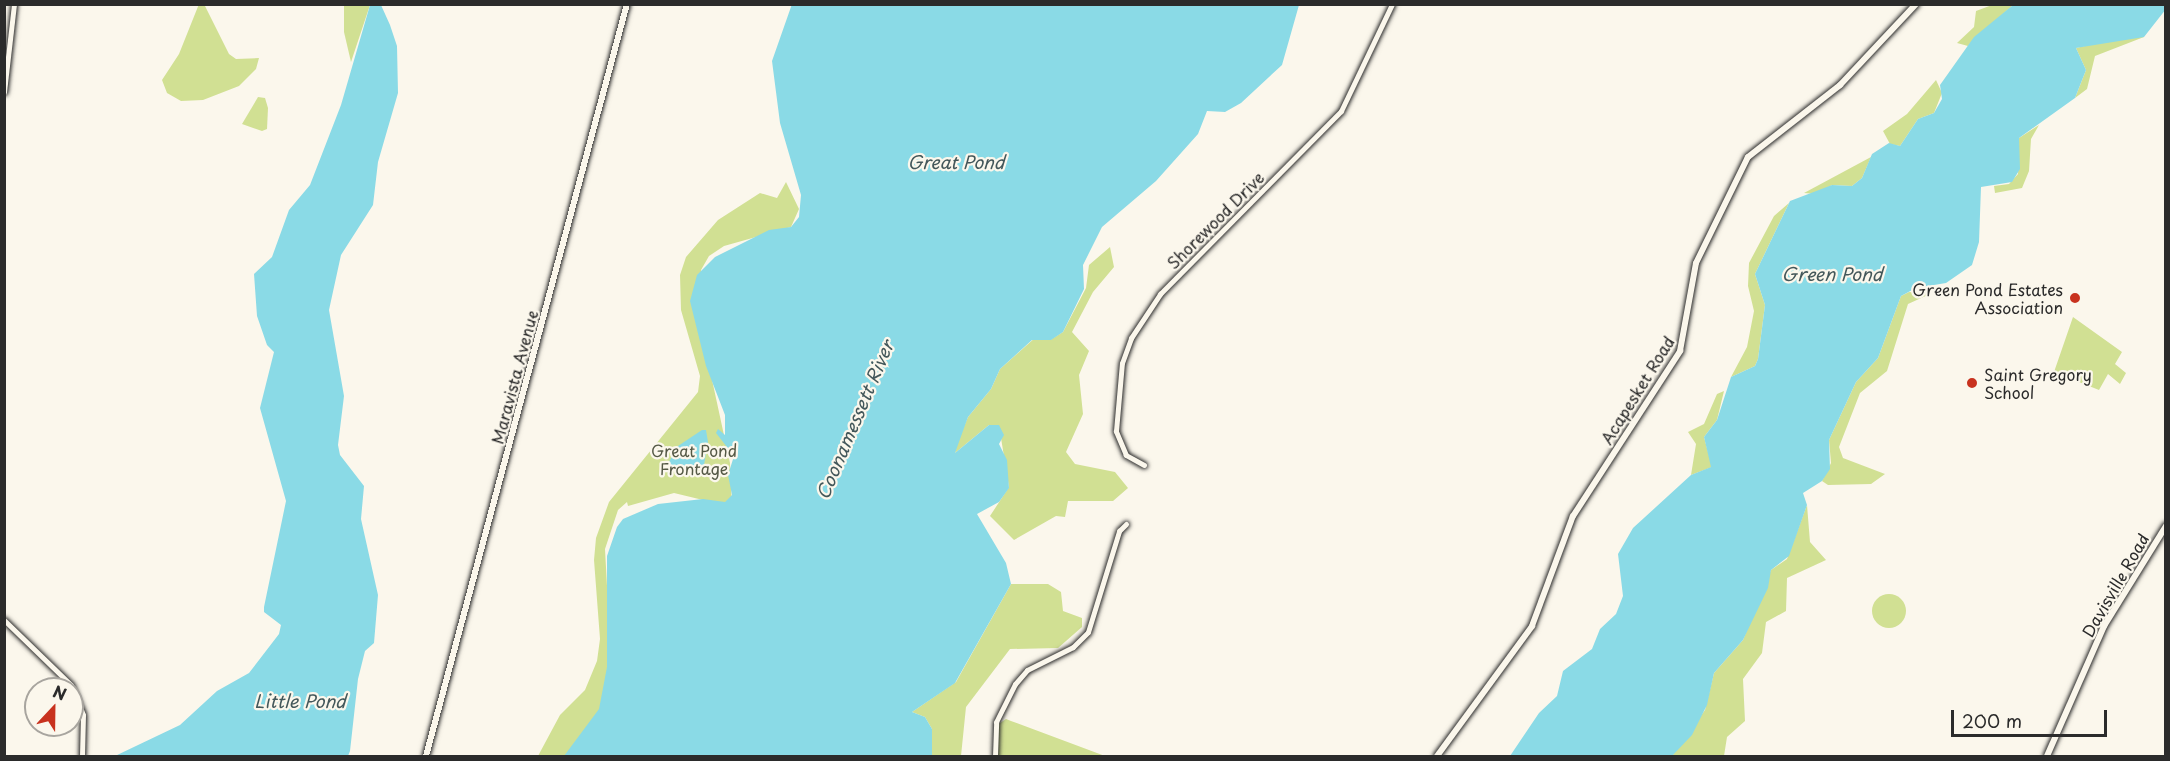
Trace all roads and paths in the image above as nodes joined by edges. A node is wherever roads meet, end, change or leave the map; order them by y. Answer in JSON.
{"nodes":[{"id":1,"x":14,"y":4,"type":"edge"},
{"id":2,"x":627,"y":4,"type":"edge"},
{"id":3,"x":1392,"y":4,"type":"edge"},
{"id":4,"x":1916,"y":4,"type":"edge"},
{"id":5,"x":4,"y":92,"type":"edge"},
{"id":6,"x":1144,"y":465,"type":"dead end"},
{"id":7,"x":1126,"y":524,"type":"dead end"},
{"id":8,"x":2166,"y":526,"type":"edge"},
{"id":9,"x":4,"y":620,"type":"edge"},
{"id":10,"x":82,"y":756,"type":"edge"},
{"id":11,"x":426,"y":756,"type":"edge"},
{"id":12,"x":995,"y":756,"type":"edge"},
{"id":13,"x":1437,"y":756,"type":"edge"},
{"id":14,"x":2047,"y":756,"type":"edge"}],
"edges":[{"from":1,"to":5,"type":"street"},
{"from":2,"to":11,"type":"main road","name":"Maravista Avenue"},
{"from":3,"to":6,"type":"street","name":"Shorewood Drive"},
{"from":4,"to":13,"type":"main road","name":"Acapesket Road"},
{"from":7,"to":12,"type":"street"},
{"from":8,"to":14,"type":"main road","name":"Davisville Road"},
{"from":9,"to":10,"type":"street"}]}
